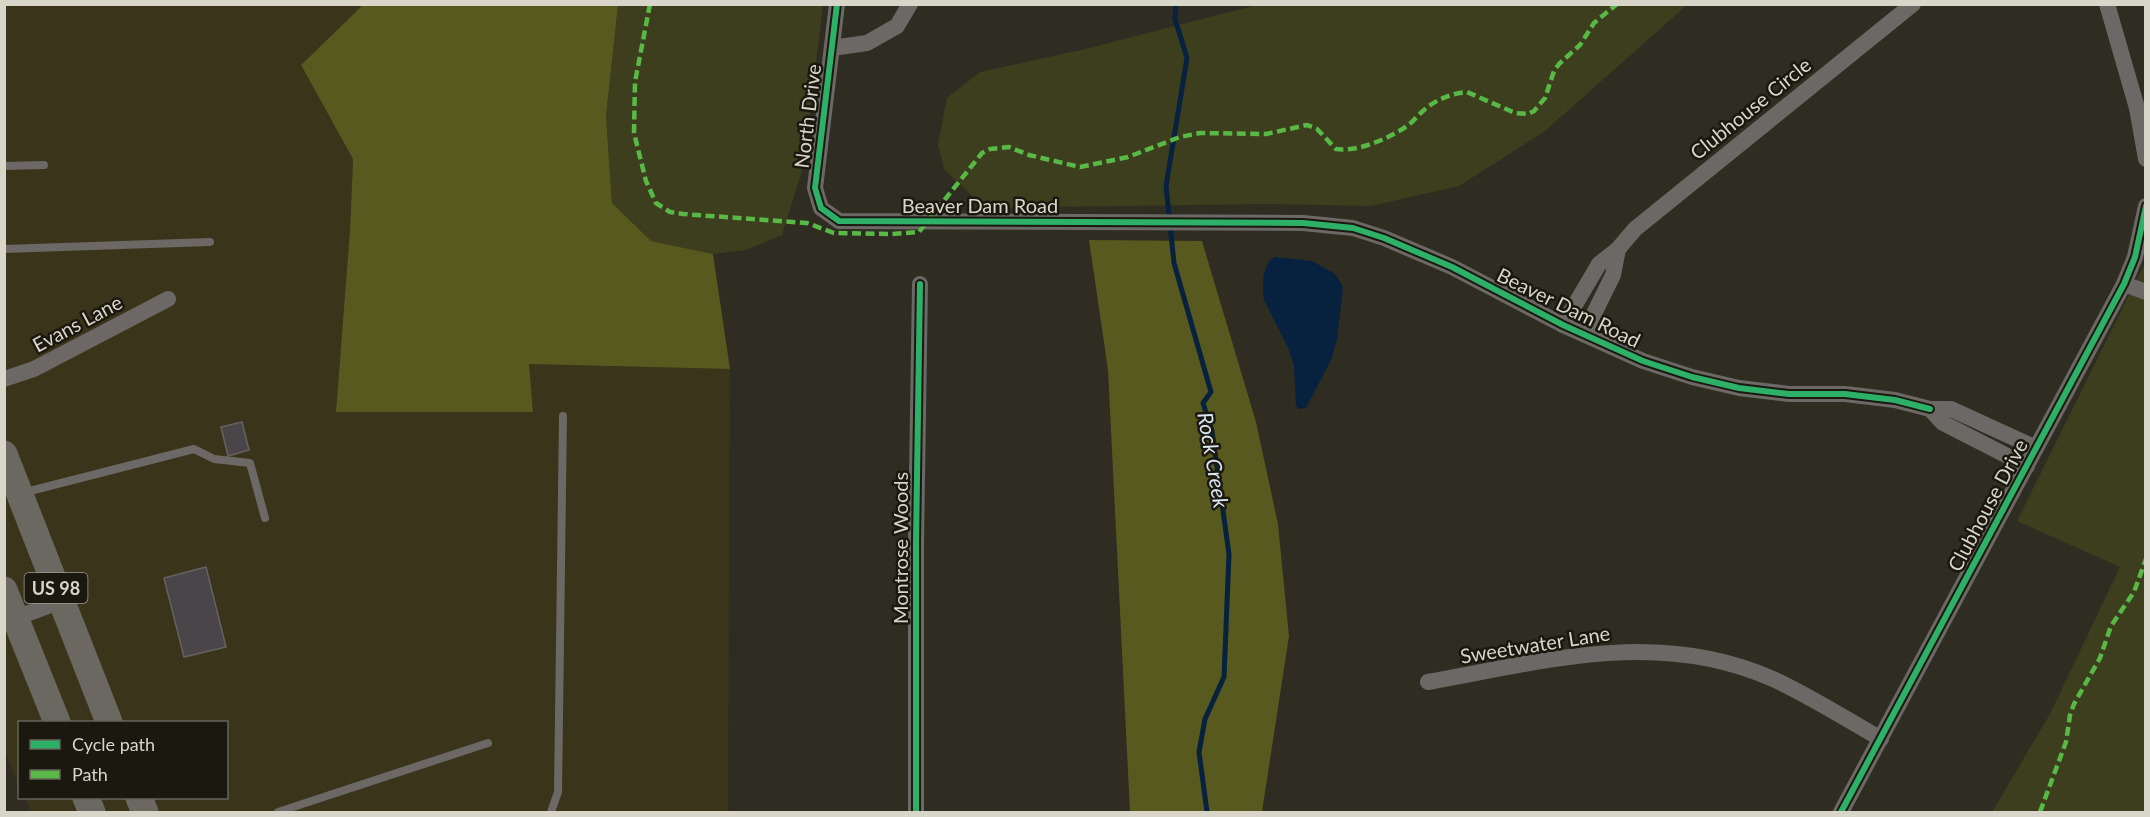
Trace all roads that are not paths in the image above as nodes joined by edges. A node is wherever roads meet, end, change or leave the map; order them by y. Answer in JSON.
{"nodes":[{"id":1,"x":837,"y":4,"type":"edge"},
{"id":2,"x":910,"y":4,"type":"edge"},
{"id":3,"x":1913,"y":4,"type":"edge"},
{"id":4,"x":2107,"y":4,"type":"edge"},
{"id":5,"x":832,"y":48,"type":"junction"},
{"id":6,"x":2145,"y":159,"type":"edge"},
{"id":7,"x":44,"y":165,"type":"dead end"},
{"id":8,"x":4,"y":166,"type":"edge"},
{"id":9,"x":2145,"y":206,"type":"edge"},
{"id":10,"x":839,"y":221,"type":"joint"},
{"id":11,"x":210,"y":242,"type":"dead end"},
{"id":12,"x":4,"y":249,"type":"edge"},
{"id":13,"x":1618,"y":249,"type":"junction"},
{"id":14,"x":2140,"y":259,"type":"edge"},
{"id":15,"x":920,"y":284,"type":"dead end"},
{"id":16,"x":2124,"y":284,"type":"junction"},
{"id":17,"x":2145,"y":292,"type":"edge"},
{"id":18,"x":168,"y":298,"type":"dead end"},
{"id":19,"x":1563,"y":325,"type":"junction"},
{"id":20,"x":1584,"y":334,"type":"junction"},
{"id":21,"x":4,"y":379,"type":"edge"},
{"id":22,"x":1930,"y":409,"type":"junction"},
{"id":23,"x":563,"y":416,"type":"dead end"},
{"id":24,"x":2036,"y":447,"type":"junction"},
{"id":25,"x":4,"y":454,"type":"edge"},
{"id":26,"x":2027,"y":466,"type":"junction"},
{"id":27,"x":20,"y":494,"type":"junction"},
{"id":28,"x":266,"y":518,"type":"dead end"},
{"id":29,"x":4,"y":590,"type":"edge"},
{"id":30,"x":61,"y":601,"type":"junction"},
{"id":31,"x":10,"y":621,"type":"edge"},
{"id":32,"x":1428,"y":682,"type":"dead end"},
{"id":33,"x":56,"y":721,"type":"edge"},
{"id":34,"x":108,"y":721,"type":"edge"},
{"id":35,"x":1881,"y":739,"type":"junction"},
{"id":36,"x":488,"y":743,"type":"dead end"},
{"id":37,"x":86,"y":799,"type":"edge"},
{"id":38,"x":139,"y":799,"type":"edge"},
{"id":39,"x":553,"y":812,"type":"edge"},
{"id":40,"x":92,"y":813,"type":"edge"},
{"id":41,"x":145,"y":813,"type":"edge"},
{"id":42,"x":278,"y":813,"type":"edge"},
{"id":43,"x":916,"y":813,"type":"edge"},
{"id":44,"x":1840,"y":813,"type":"edge"}],
"edges":[{"from":1,"to":5,"type":"street","name":"North Drive"},
{"from":2,"to":5,"type":"street"},
{"from":3,"to":13,"type":"street","name":"Clubhouse Circle"},
{"from":4,"to":6,"type":"street"},
{"from":5,"to":10,"type":"street","name":"North Drive"},
{"from":7,"to":8,"type":"lane"},
{"from":9,"to":14,"type":"street","name":"Clubhouse Drive"},
{"from":10,"to":19,"type":"street","name":"Beaver Dam Road"},
{"from":11,"to":12,"type":"lane"},
{"from":13,"to":19,"type":"street","name":"Clubhouse Circle"},
{"from":13,"to":20,"type":"street","name":"Clubhouse Circle"},
{"from":14,"to":16,"type":"street","name":"Clubhouse Drive"},
{"from":15,"to":43,"type":"street","name":"Montrose Woods"},
{"from":16,"to":17,"type":"street"},
{"from":16,"to":24,"type":"street","name":"Clubhouse Drive"},
{"from":18,"to":21,"type":"street","name":"Evans Lane"},
{"from":19,"to":20,"type":"street","name":"Beaver Dam Road"},
{"from":20,"to":22,"type":"street","name":"Beaver Dam Road"},
{"from":22,"to":24,"type":"street","name":"Beaver Dam Road"},
{"from":22,"to":26,"type":"street","name":"Beaver Dam Road"},
{"from":23,"to":39,"type":"lane"},
{"from":24,"to":26,"type":"street","name":"Clubhouse Drive"},
{"from":25,"to":27,"type":"main road","number":"US 98"},
{"from":26,"to":35,"type":"street","name":"Clubhouse Drive"},
{"from":27,"to":28,"type":"lane"},
{"from":27,"to":30,"type":"main road","number":"US 98"},
{"from":29,"to":31,"type":"main road","number":"US 98"},
{"from":30,"to":31,"type":"street"},
{"from":30,"to":34,"type":"main road","number":"US 98"},
{"from":31,"to":33,"type":"main road","number":"US 98"},
{"from":32,"to":35,"type":"street","name":"Sweetwater Lane"},
{"from":35,"to":44,"type":"street","name":"Clubhouse Drive"},
{"from":36,"to":42,"type":"lane"},
{"from":37,"to":40,"type":"main road"},
{"from":38,"to":41,"type":"main road"}]}
